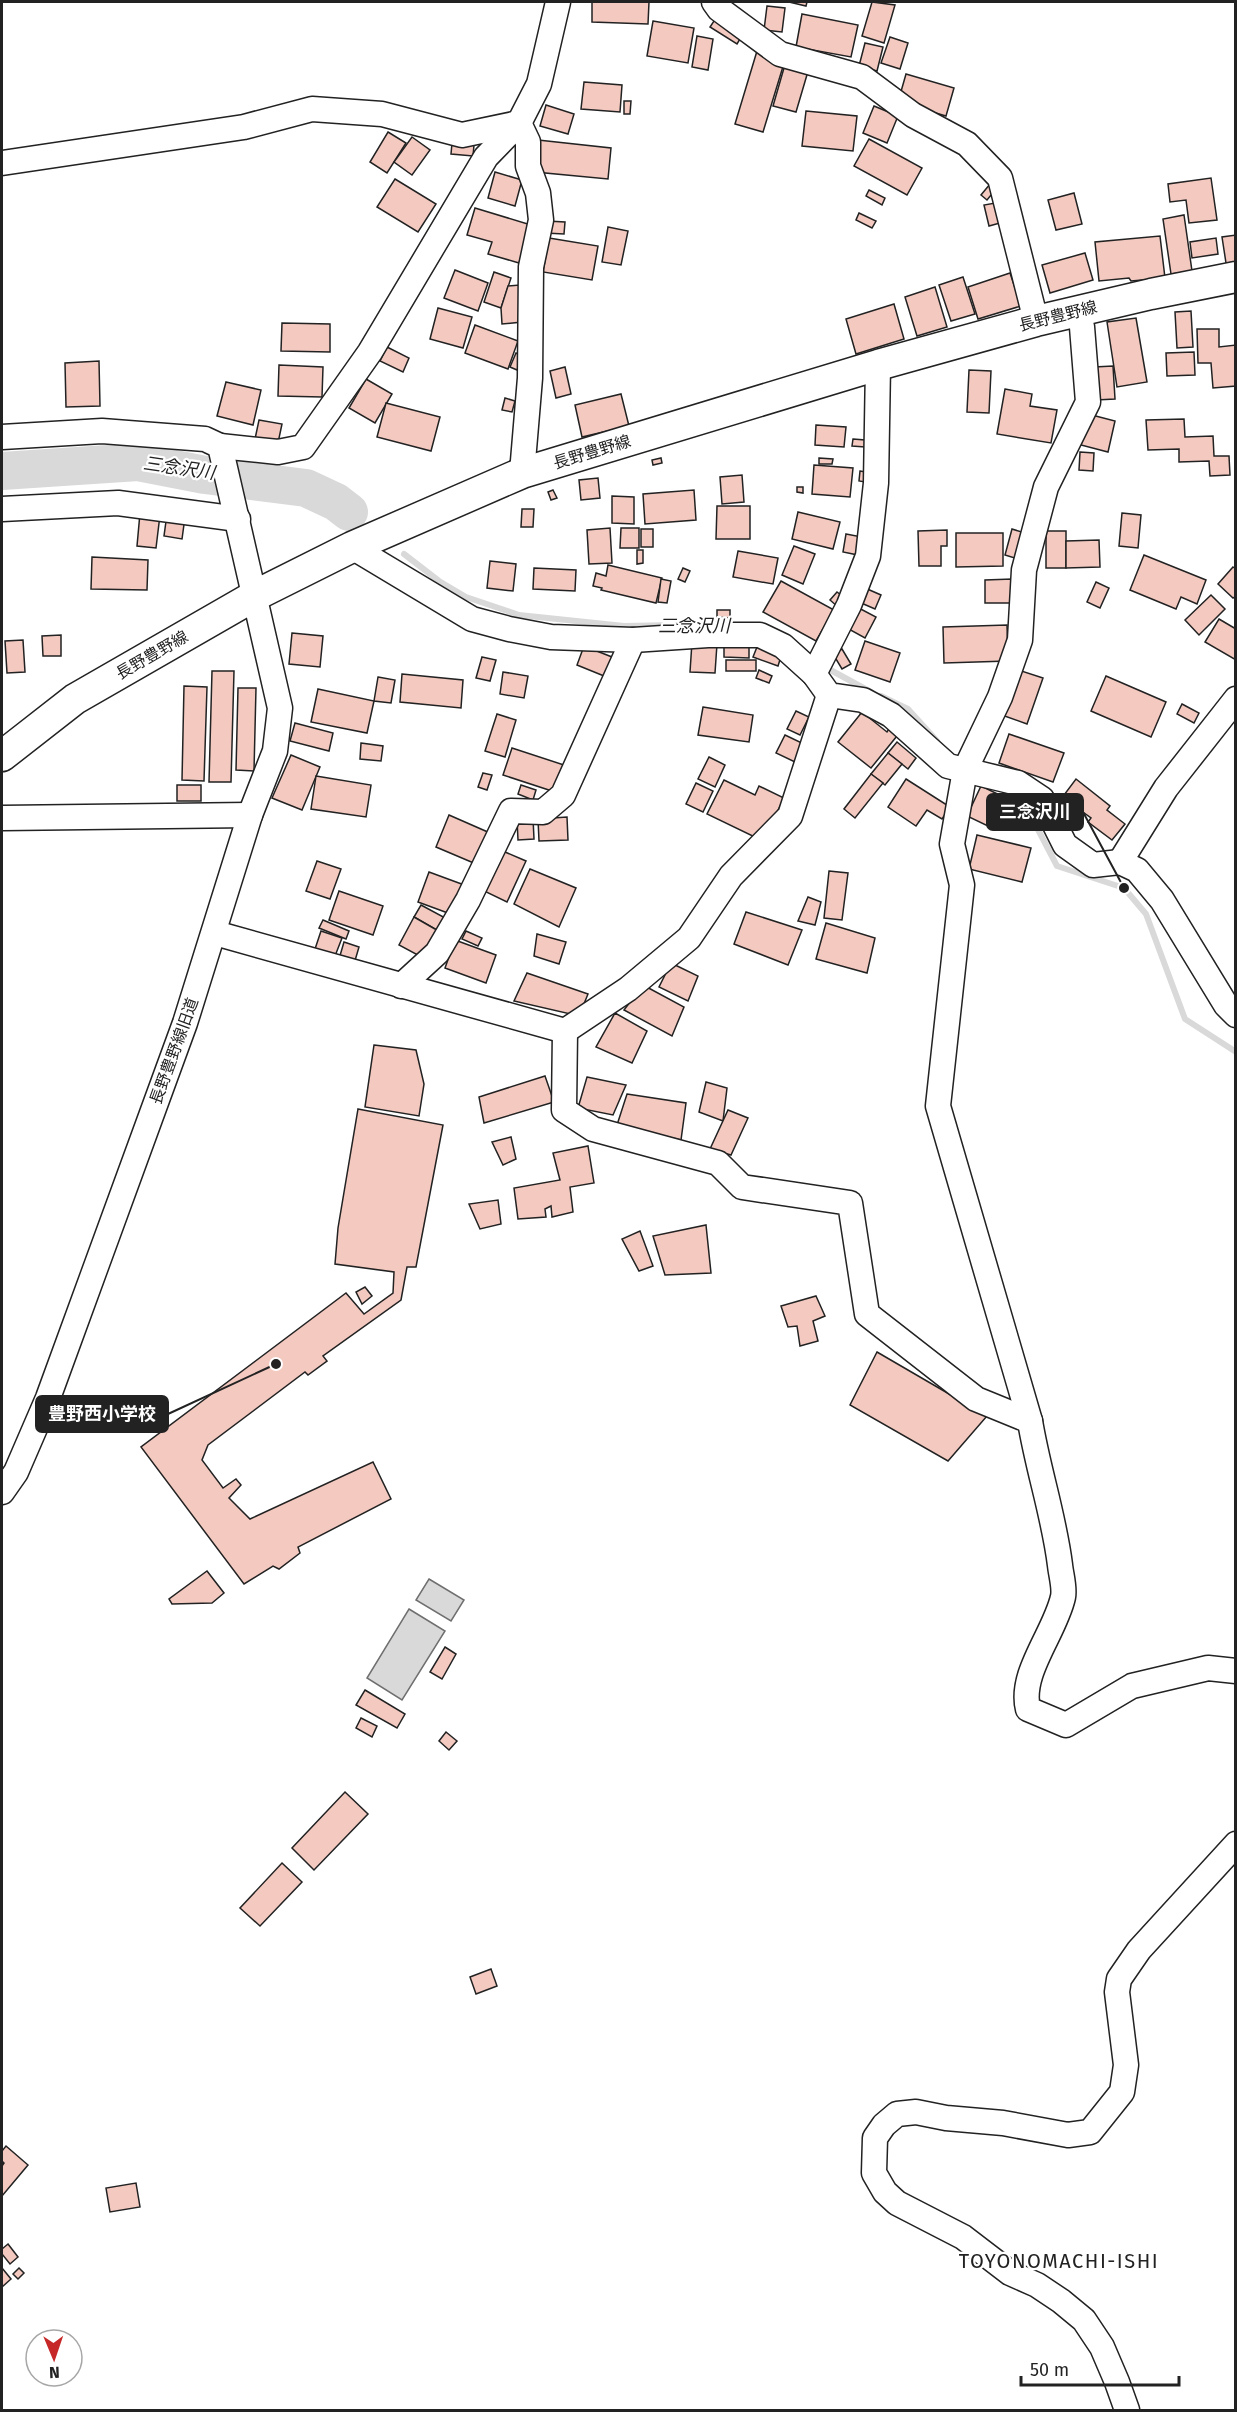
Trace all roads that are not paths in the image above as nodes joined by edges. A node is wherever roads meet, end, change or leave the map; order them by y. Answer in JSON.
{"nodes":[{"id":1,"x":558,"y":2,"type":"edge"},
{"id":2,"x":714,"y":2,"type":"edge"},
{"id":3,"x":519,"y":123,"type":"junction"},
{"id":4,"x":2,"y":163,"type":"edge"},
{"id":5,"x":1236,"y":277,"type":"edge"},
{"id":6,"x":1078,"y":310,"type":"junction"},
{"id":7,"x":1036,"y":321,"type":"junction"},
{"id":8,"x":878,"y":365,"type":"junction"},
{"id":9,"x":2,"y":438,"type":"edge"},
{"id":10,"x":222,"y":454,"type":"junction"},
{"id":11,"x":522,"y":473,"type":"junction"},
{"id":12,"x":2,"y":509,"type":"edge"},
{"id":13,"x":236,"y":510,"type":"junction"},
{"id":14,"x":352,"y":547,"type":"junction"},
{"id":15,"x":256,"y":595,"type":"junction"},
{"id":16,"x":633,"y":640,"type":"junction"},
{"id":17,"x":818,"y":667,"type":"junction"},
{"id":18,"x":829,"y":695,"type":"junction"},
{"id":19,"x":1236,"y":699,"type":"edge"},
{"id":20,"x":2,"y":756,"type":"edge"},
{"id":21,"x":965,"y":770,"type":"junction"},
{"id":22,"x":250,"y":815,"type":"junction"},
{"id":23,"x":2,"y":818,"type":"edge"},
{"id":24,"x":1120,"y":862,"type":"junction"},
{"id":25,"x":214,"y":933,"type":"junction"},
{"id":26,"x":401,"y":986,"type":"junction"},
{"id":27,"x":1236,"y":1015,"type":"edge"},
{"id":28,"x":565,"y":1031,"type":"junction"},
{"id":29,"x":1030,"y":1422,"type":"junction"},
{"id":30,"x":2,"y":1492,"type":"edge"},
{"id":31,"x":1236,"y":1671,"type":"edge"},
{"id":32,"x":1236,"y":1844,"type":"edge"},
{"id":33,"x":1127,"y":2410,"type":"edge"}],
"edges":[{"from":1,"to":3,"type":"street"},
{"from":2,"to":7,"type":"street"},
{"from":3,"to":4,"type":"street"},
{"from":3,"to":10,"type":"street"},
{"from":3,"to":11,"type":"street"},
{"from":5,"to":6,"type":"main road","name":"長野豊野線"},
{"from":6,"to":7,"type":"main road","name":"長野豊野線"},
{"from":6,"to":21,"type":"street"},
{"from":7,"to":8,"type":"main road","name":"長野豊野線"},
{"from":8,"to":11,"type":"main road","name":"長野豊野線"},
{"from":8,"to":17,"type":"street"},
{"from":9,"to":10,"type":"street"},
{"from":10,"to":13,"type":"street","name":"長野豊野線旧道"},
{"from":11,"to":14,"type":"main road","name":"長野豊野線"},
{"from":12,"to":13,"type":"street"},
{"from":13,"to":15,"type":"street","name":"長野豊野線旧道"},
{"from":14,"to":15,"type":"main road","name":"長野豊野線"},
{"from":14,"to":16,"type":"street"},
{"from":15,"to":20,"type":"main road","name":"長野豊野線"},
{"from":15,"to":22,"type":"street","name":"長野豊野線旧道"},
{"from":16,"to":17,"type":"street"},
{"from":16,"to":26,"type":"street"},
{"from":17,"to":18,"type":"street"},
{"from":18,"to":21,"type":"street"},
{"from":18,"to":28,"type":"street"},
{"from":19,"to":24,"type":"street"},
{"from":21,"to":24,"type":"street"},
{"from":21,"to":29,"type":"street"},
{"from":22,"to":23,"type":"street"},
{"from":22,"to":25,"type":"street","name":"長野豊野線旧道"},
{"from":24,"to":27,"type":"street"},
{"from":25,"to":26,"type":"street"},
{"from":25,"to":30,"type":"street","name":"長野豊野線旧道"},
{"from":26,"to":28,"type":"street"},
{"from":28,"to":29,"type":"street"},
{"from":29,"to":31,"type":"street"},
{"from":32,"to":33,"type":"street"}]}
